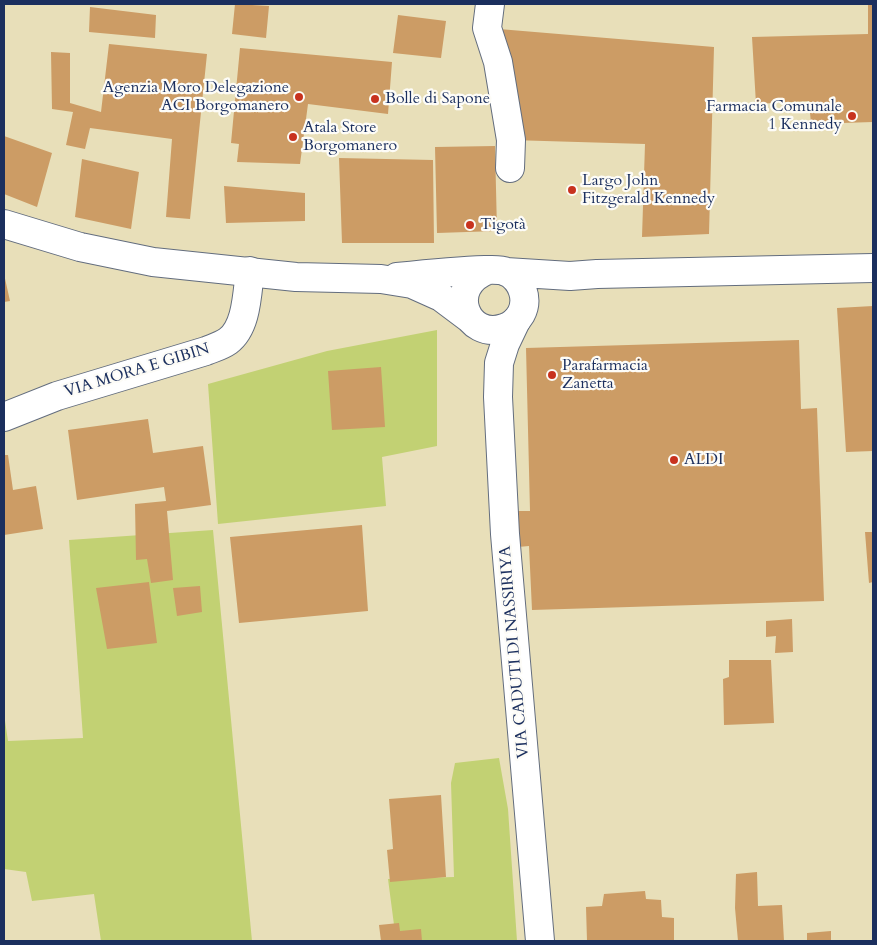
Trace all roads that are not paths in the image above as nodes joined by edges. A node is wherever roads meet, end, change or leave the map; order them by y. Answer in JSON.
{"nodes":[{"id":1,"x":490,"y":4,"type":"edge"},
{"id":2,"x":510,"y":168,"type":"dead end"},
{"id":3,"x":4,"y":224,"type":"edge"},
{"id":4,"x":873,"y":268,"type":"edge"},
{"id":5,"x":250,"y":271,"type":"junction"},
{"id":6,"x":497,"y":271,"type":"junction"},
{"id":7,"x":570,"y":276,"type":"junction"},
{"id":8,"x":381,"y":279,"type":"junction"},
{"id":9,"x":519,"y":317,"type":"junction"},
{"id":10,"x":472,"y":321,"type":"junction"},
{"id":11,"x":499,"y":362,"type":"junction"},
{"id":12,"x":4,"y":417,"type":"edge"},
{"id":13,"x":540,"y":941,"type":"edge"}],
"edges":[{"from":1,"to":2,"type":"main road"},
{"from":3,"to":5,"type":"main road"},
{"from":4,"to":7,"type":"main road"},
{"from":5,"to":8,"type":"main road"},
{"from":5,"to":12,"type":"main road","name":"VIA MORA E GIBIN"},
{"from":6,"to":7,"type":"main road"},
{"from":6,"to":8,"type":"main road"},
{"from":6,"to":9,"type":"main road"},
{"from":6,"to":10,"type":"main road"},
{"from":7,"to":9,"type":"main road"},
{"from":8,"to":10,"type":"main road"},
{"from":9,"to":10,"type":"main road"},
{"from":9,"to":11,"type":"main road","name":"VIA CADUTI DI NASSIRIYA"},
{"from":10,"to":11,"type":"main road","name":"VIA CADUTI DI NASSIRIYA"},
{"from":11,"to":13,"type":"main road","name":"VIA CADUTI DI NASSIRIYA"}]}
